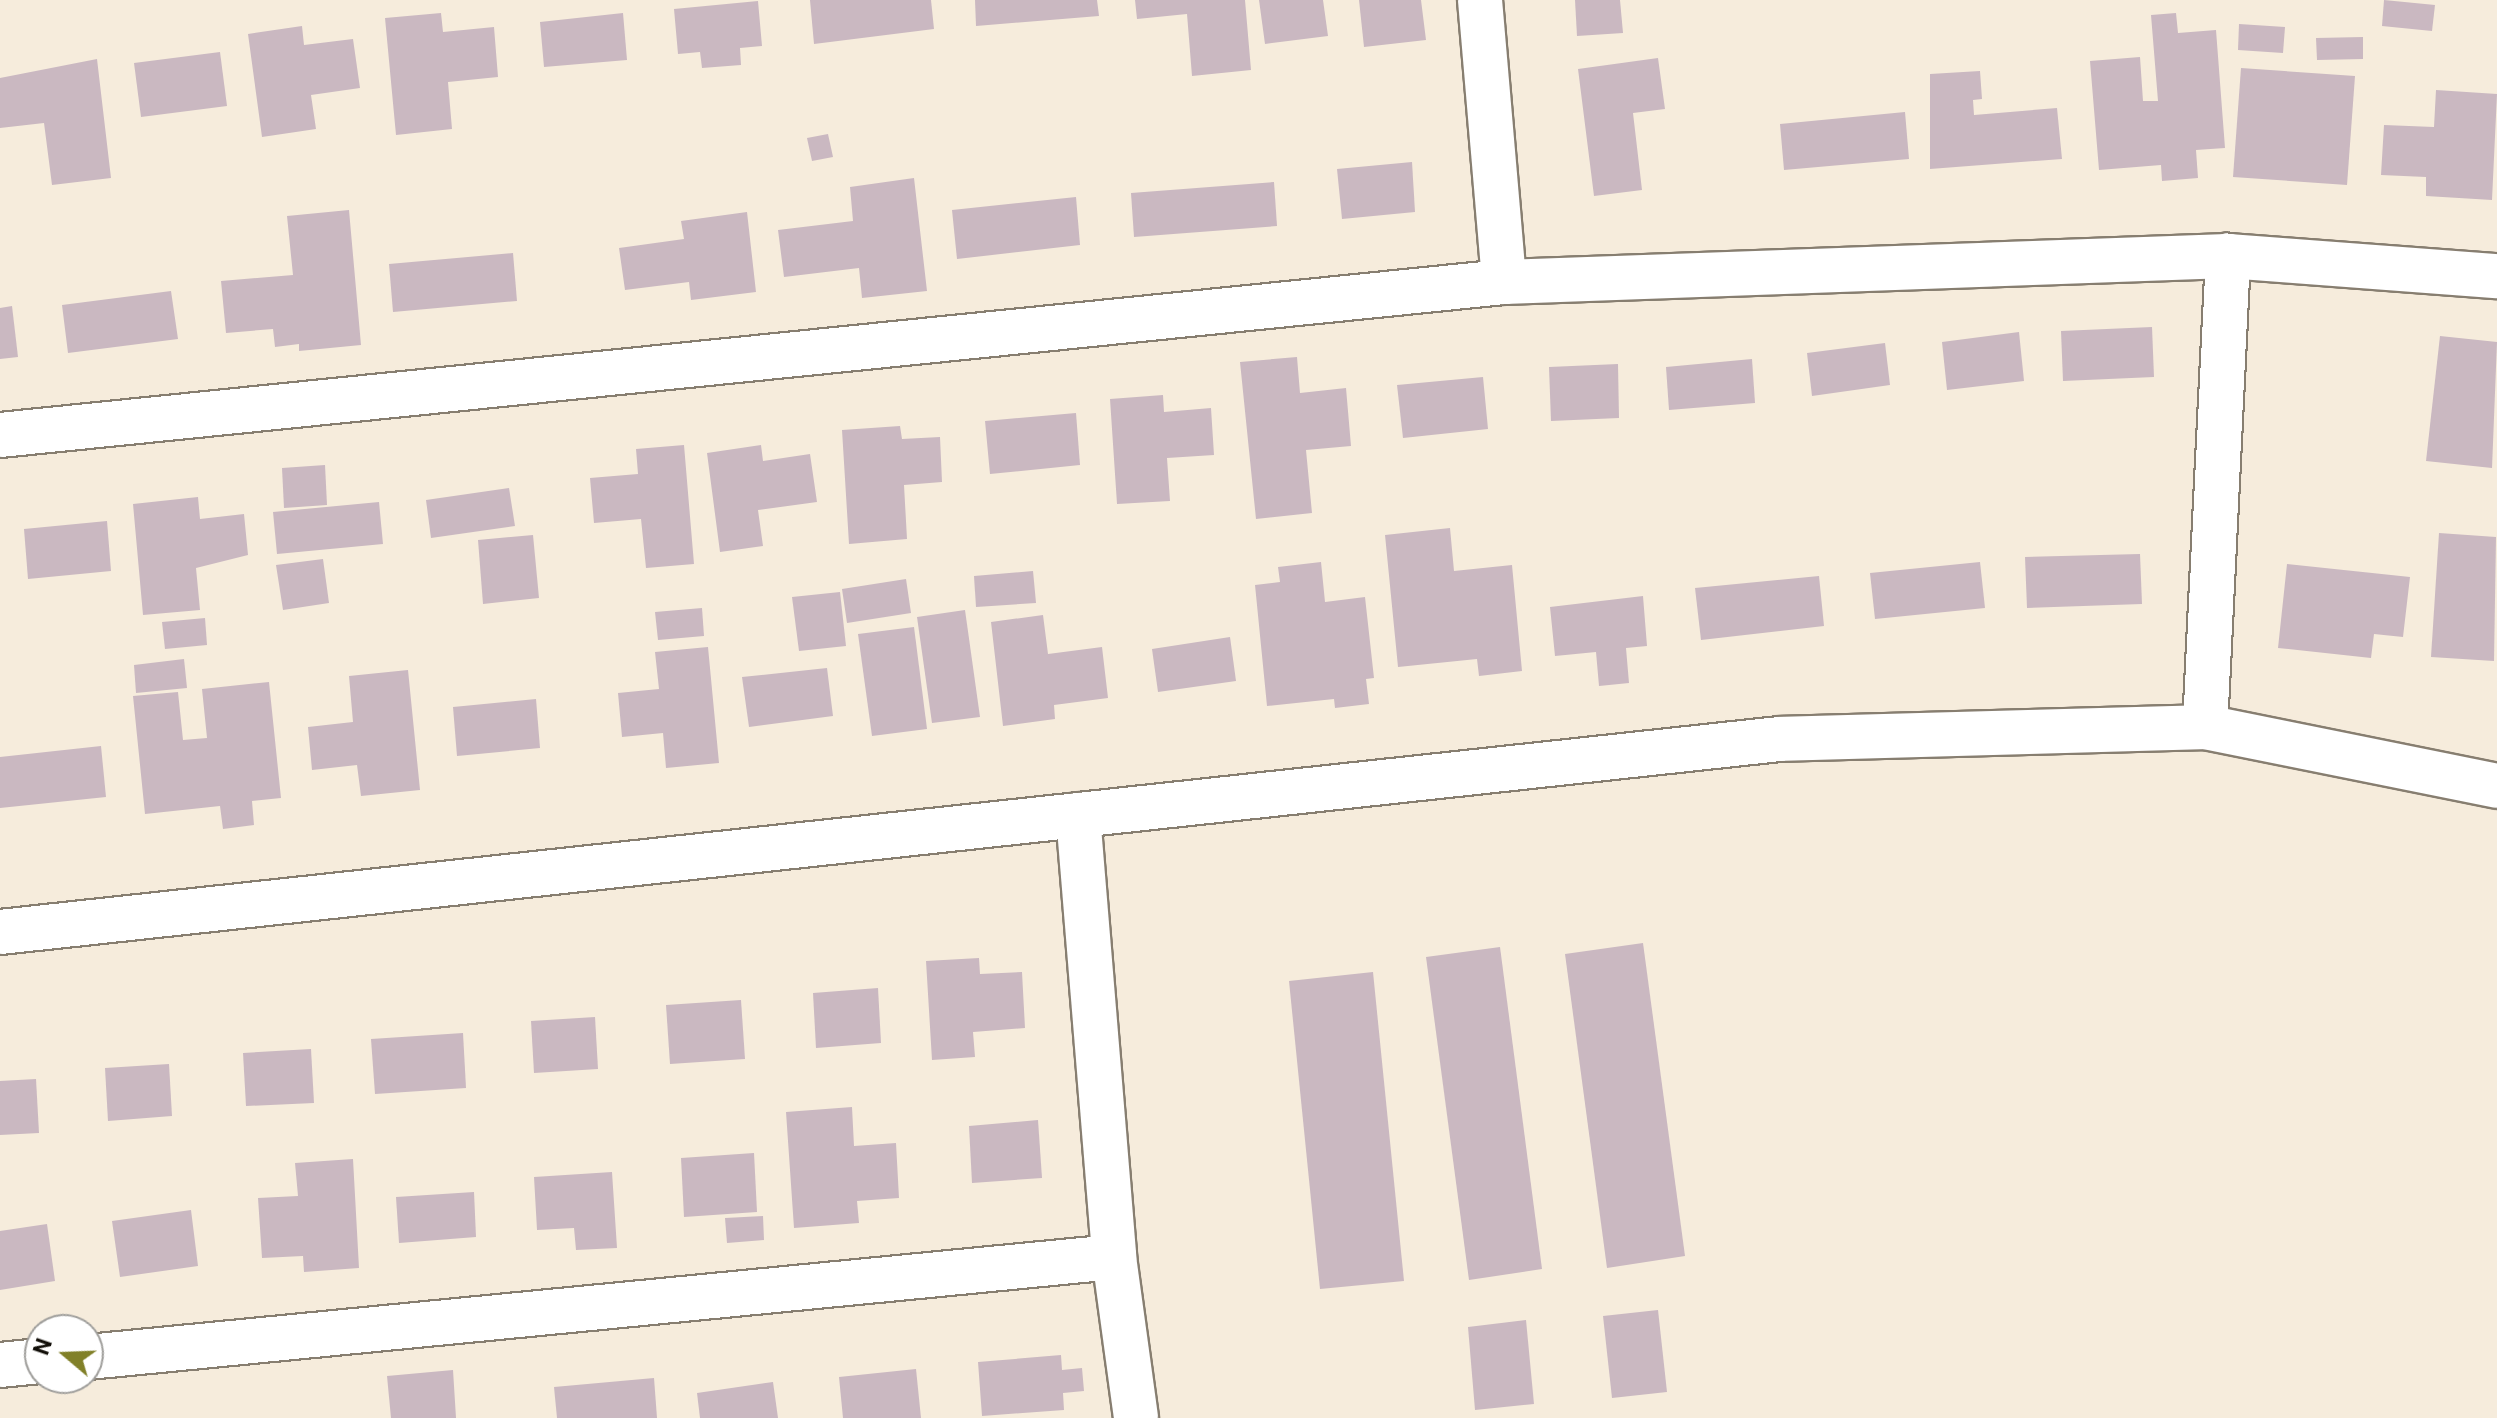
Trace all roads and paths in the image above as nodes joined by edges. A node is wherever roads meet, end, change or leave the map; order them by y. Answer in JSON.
{"nodes":[{"id":1,"x":1480,"y":0,"type":"edge"},
{"id":2,"x":2228,"y":256,"type":"junction"},
{"id":3,"x":2497,"y":276,"type":"edge"},
{"id":4,"x":1504,"y":282,"type":"junction"},
{"id":5,"x":0,"y":435,"type":"edge"},
{"id":6,"x":2205,"y":727,"type":"junction"},
{"id":7,"x":2497,"y":786,"type":"edge"},
{"id":8,"x":1078,"y":815,"type":"junction"},
{"id":9,"x":0,"y":932,"type":"edge"},
{"id":10,"x":1114,"y":1257,"type":"junction"},
{"id":11,"x":104,"y":1355,"type":"edge"},
{"id":12,"x":24,"y":1363,"type":"edge"},
{"id":13,"x":0,"y":1365,"type":"edge"},
{"id":14,"x":1136,"y":1418,"type":"edge"}],
"edges":[{"from":1,"to":4,"type":"street"},
{"from":2,"to":3,"type":"street"},
{"from":2,"to":4,"type":"street"},
{"from":2,"to":6,"type":"street"},
{"from":4,"to":5,"type":"street"},
{"from":6,"to":7,"type":"street"},
{"from":6,"to":8,"type":"street"},
{"from":8,"to":9,"type":"street"},
{"from":8,"to":10,"type":"street"},
{"from":10,"to":11,"type":"street"},
{"from":10,"to":14,"type":"street"},
{"from":12,"to":13,"type":"street"}]}
